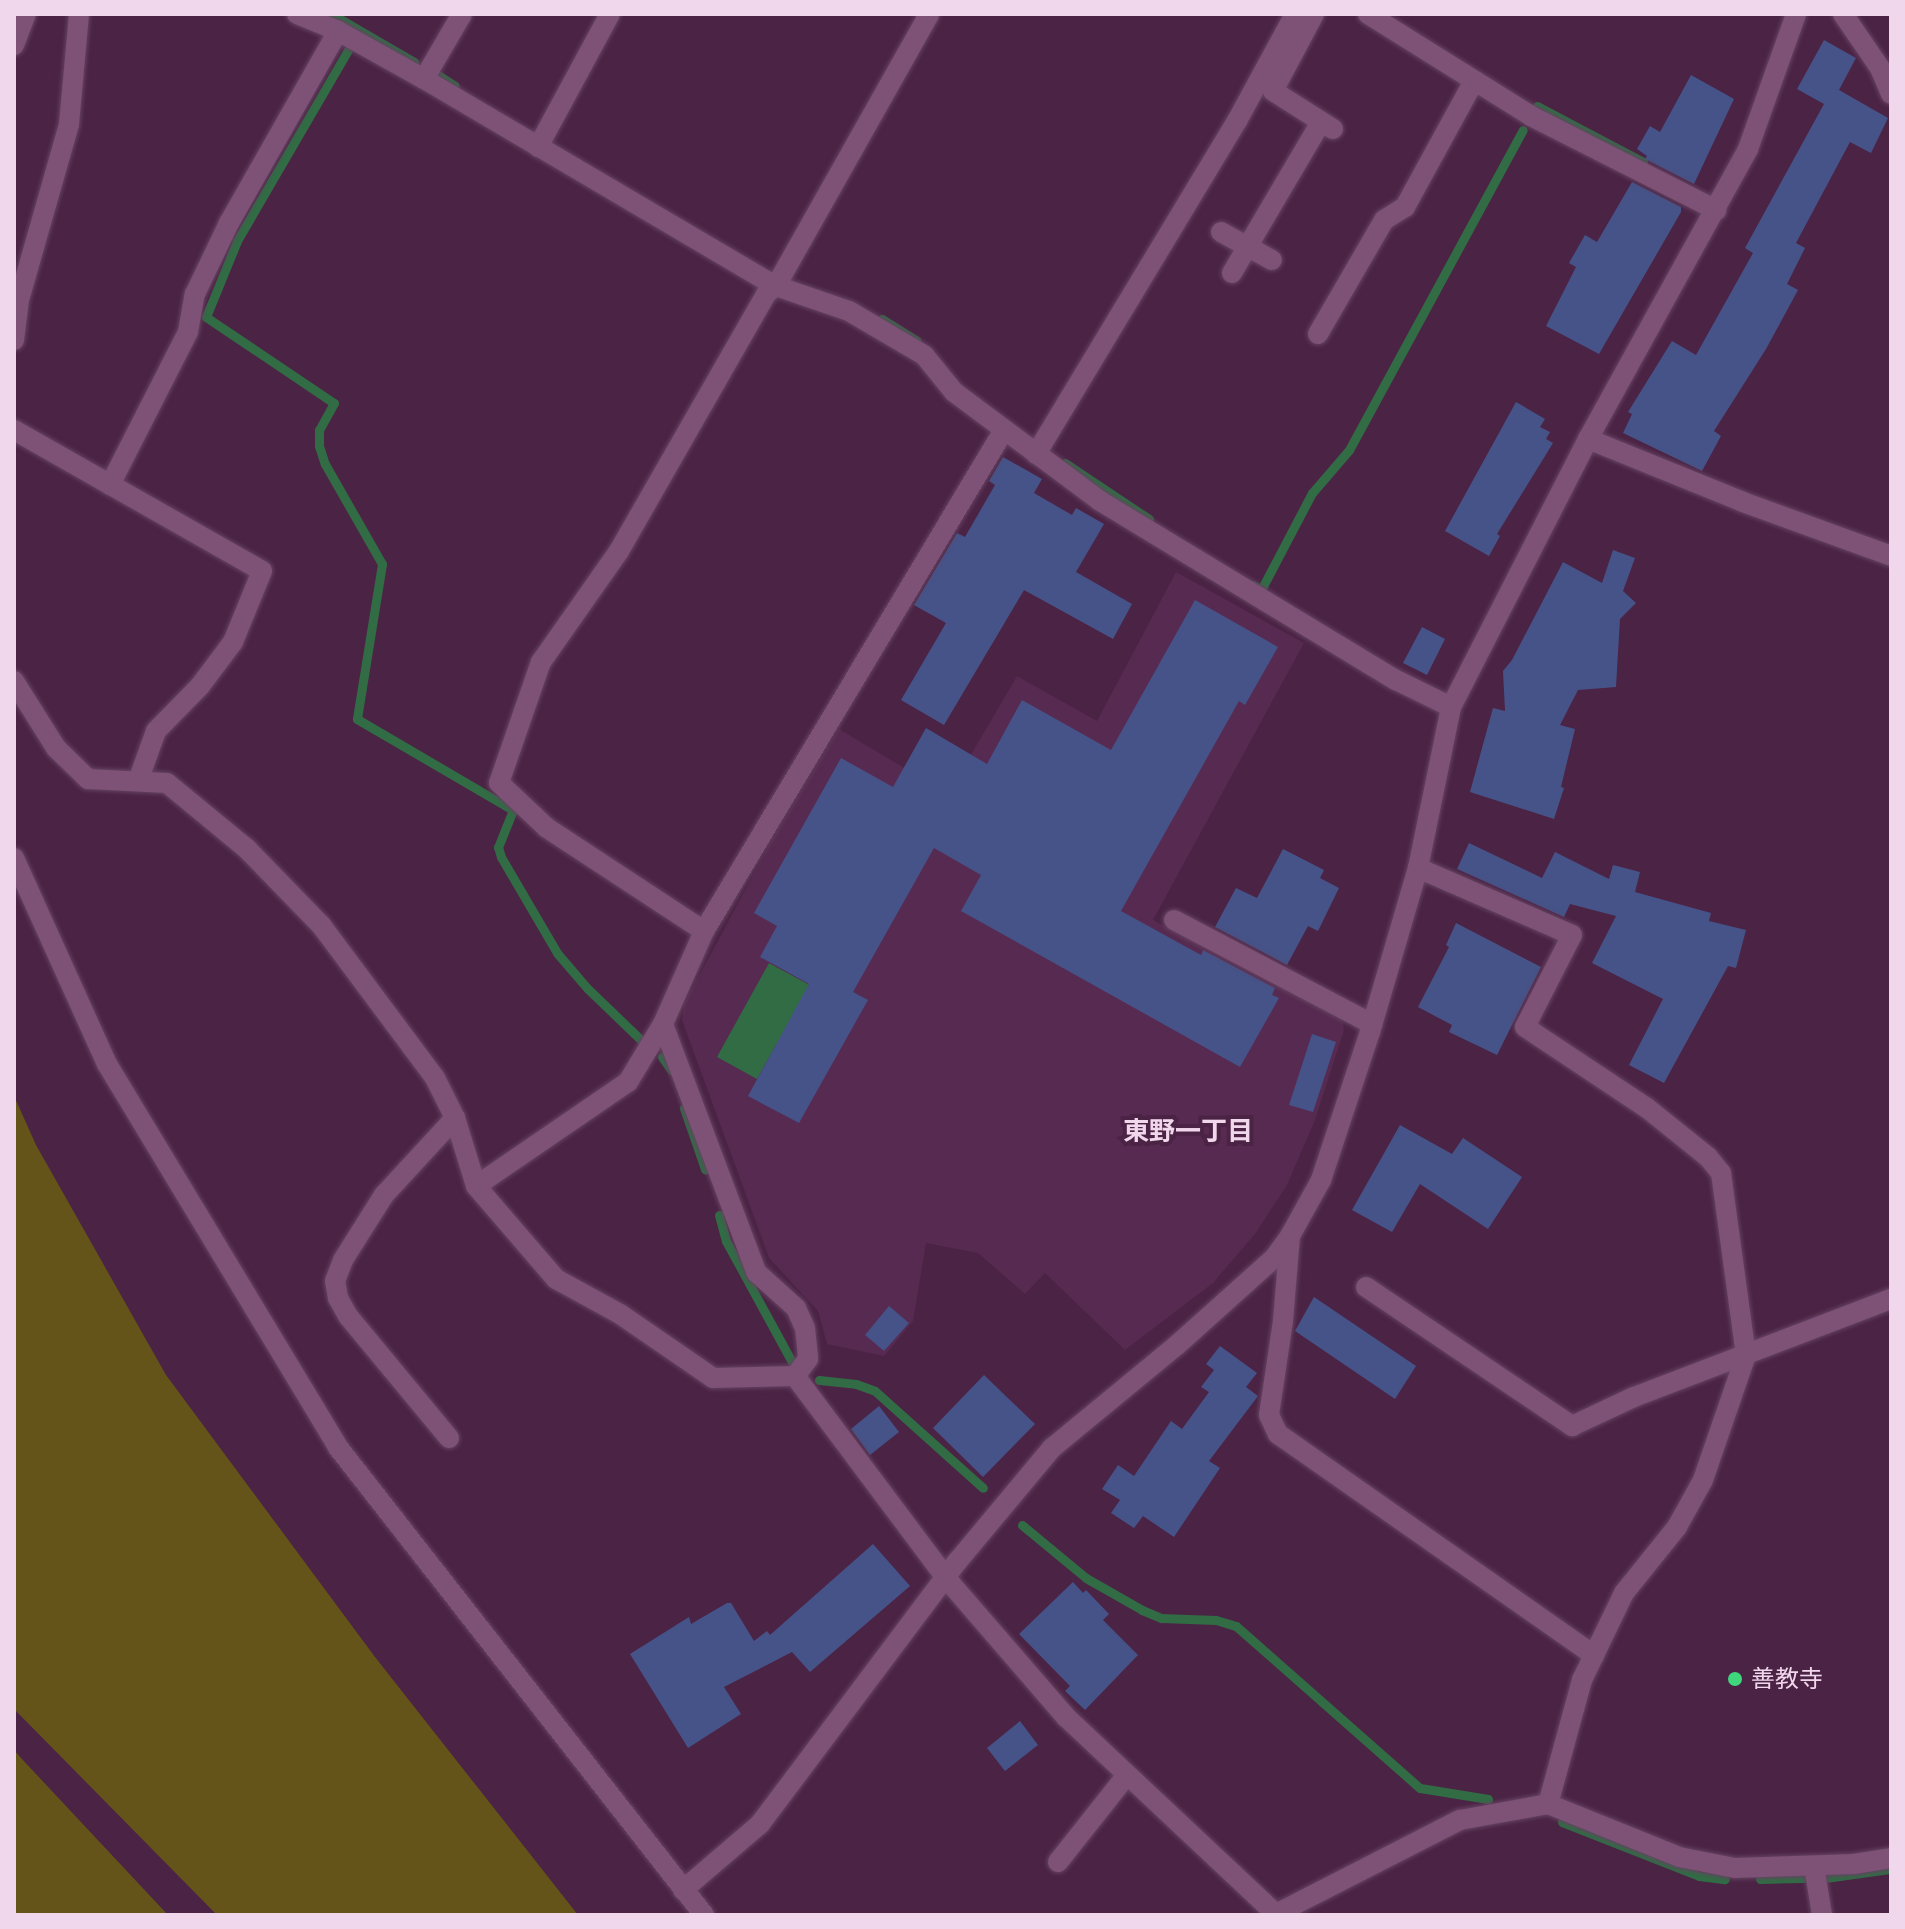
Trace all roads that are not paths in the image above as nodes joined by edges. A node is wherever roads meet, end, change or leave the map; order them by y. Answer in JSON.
{"nodes":[{"id":1,"x":26,"y":14,"type":"edge"},
{"id":2,"x":79,"y":14,"type":"edge"},
{"id":3,"x":462,"y":14,"type":"edge"},
{"id":4,"x":610,"y":14,"type":"edge"},
{"id":5,"x":929,"y":14,"type":"edge"},
{"id":6,"x":1295,"y":14,"type":"edge"},
{"id":7,"x":1314,"y":14,"type":"edge"},
{"id":8,"x":1368,"y":14,"type":"edge"},
{"id":9,"x":1796,"y":14,"type":"edge"},
{"id":10,"x":1843,"y":14,"type":"edge"},
{"id":11,"x":309,"y":16,"type":"edge"},
{"id":12,"x":338,"y":31,"type":"junction"},
{"id":13,"x":14,"y":45,"type":"edge"},
{"id":14,"x":424,"y":79,"type":"junction"},
{"id":15,"x":1474,"y":81,"type":"junction"},
{"id":16,"x":1891,"y":94,"type":"edge"},
{"id":17,"x":538,"y":147,"type":"junction"},
{"id":18,"x":1716,"y":210,"type":"junction"},
{"id":19,"x":1221,"y":232,"type":"dead end"},
{"id":20,"x":1248,"y":246,"type":"junction"},
{"id":21,"x":1272,"y":260,"type":"dead end"},
{"id":22,"x":1232,"y":273,"type":"dead end"},
{"id":23,"x":776,"y":286,"type":"junction"},
{"id":24,"x":1318,"y":334,"type":"dead end"},
{"id":25,"x":14,"y":340,"type":"edge"},
{"id":26,"x":14,"y":430,"type":"edge"},
{"id":27,"x":1004,"y":430,"type":"junction"},
{"id":28,"x":1588,"y":439,"type":"junction"},
{"id":29,"x":1036,"y":454,"type":"junction"},
{"id":30,"x":110,"y":485,"type":"junction"},
{"id":31,"x":1891,"y":556,"type":"edge"},
{"id":32,"x":14,"y":681,"type":"edge"},
{"id":33,"x":1451,"y":707,"type":"junction"},
{"id":34,"x":138,"y":781,"type":"junction"},
{"id":35,"x":14,"y":858,"type":"edge"},
{"id":36,"x":1418,"y":868,"type":"junction"},
{"id":37,"x":1174,"y":920,"type":"dead end"},
{"id":38,"x":704,"y":931,"type":"junction"},
{"id":39,"x":663,"y":1024,"type":"junction"},
{"id":40,"x":1372,"y":1024,"type":"junction"},
{"id":41,"x":455,"y":1118,"type":"junction"},
{"id":42,"x":476,"y":1186,"type":"junction"},
{"id":43,"x":1290,"y":1236,"type":"junction"},
{"id":44,"x":1366,"y":1287,"type":"dead end"},
{"id":45,"x":1891,"y":1299,"type":"edge"},
{"id":46,"x":1746,"y":1355,"type":"junction"},
{"id":47,"x":795,"y":1376,"type":"junction"},
{"id":48,"x":449,"y":1438,"type":"dead end"},
{"id":49,"x":946,"y":1578,"type":"junction"},
{"id":50,"x":1594,"y":1655,"type":"junction"},
{"id":51,"x":1127,"y":1775,"type":"junction"},
{"id":52,"x":1548,"y":1804,"type":"junction"},
{"id":53,"x":1891,"y":1858,"type":"edge"},
{"id":54,"x":1058,"y":1862,"type":"dead end"},
{"id":55,"x":1814,"y":1866,"type":"junction"},
{"id":56,"x":683,"y":1890,"type":"junction"},
{"id":57,"x":704,"y":1915,"type":"edge"},
{"id":58,"x":1275,"y":1915,"type":"edge"},
{"id":59,"x":1822,"y":1915,"type":"edge"}],
"edges":[{"from":1,"to":13,"type":"street"},
{"from":2,"to":25,"type":"street"},
{"from":3,"to":14,"type":"street"},
{"from":4,"to":17,"type":"street"},
{"from":5,"to":23,"type":"street"},
{"from":6,"to":29,"type":"street"},
{"from":7,"to":20,"type":"street"},
{"from":8,"to":15,"type":"street"},
{"from":9,"to":18,"type":"street"},
{"from":10,"to":16,"type":"street"},
{"from":11,"to":12,"type":"street"},
{"from":12,"to":14,"type":"street"},
{"from":12,"to":30,"type":"street"},
{"from":14,"to":17,"type":"street"},
{"from":15,"to":18,"type":"street"},
{"from":15,"to":24,"type":"street"},
{"from":17,"to":23,"type":"street"},
{"from":18,"to":28,"type":"street"},
{"from":19,"to":20,"type":"street"},
{"from":20,"to":21,"type":"street"},
{"from":20,"to":22,"type":"street"},
{"from":23,"to":27,"type":"street"},
{"from":23,"to":38,"type":"street"},
{"from":26,"to":30,"type":"street"},
{"from":27,"to":29,"type":"street"},
{"from":27,"to":38,"type":"street"},
{"from":28,"to":31,"type":"street"},
{"from":28,"to":33,"type":"street"},
{"from":29,"to":33,"type":"street"},
{"from":30,"to":34,"type":"street"},
{"from":32,"to":34,"type":"street"},
{"from":33,"to":36,"type":"street"},
{"from":34,"to":41,"type":"street"},
{"from":35,"to":56,"type":"street"},
{"from":36,"to":40,"type":"street"},
{"from":36,"to":46,"type":"street"},
{"from":37,"to":40,"type":"street"},
{"from":38,"to":39,"type":"street"},
{"from":39,"to":42,"type":"street"},
{"from":39,"to":47,"type":"street"},
{"from":40,"to":43,"type":"street"},
{"from":41,"to":42,"type":"street"},
{"from":41,"to":48,"type":"street"},
{"from":42,"to":47,"type":"street"},
{"from":43,"to":49,"type":"street"},
{"from":43,"to":50,"type":"street"},
{"from":44,"to":46,"type":"street"},
{"from":45,"to":46,"type":"street"},
{"from":46,"to":50,"type":"street"},
{"from":47,"to":49,"type":"street"},
{"from":49,"to":51,"type":"street"},
{"from":49,"to":56,"type":"street"},
{"from":50,"to":52,"type":"street"},
{"from":51,"to":54,"type":"street"},
{"from":51,"to":58,"type":"street"},
{"from":52,"to":55,"type":"street"},
{"from":52,"to":58,"type":"street"},
{"from":53,"to":55,"type":"street"},
{"from":55,"to":59,"type":"street"},
{"from":56,"to":57,"type":"street"}]}
